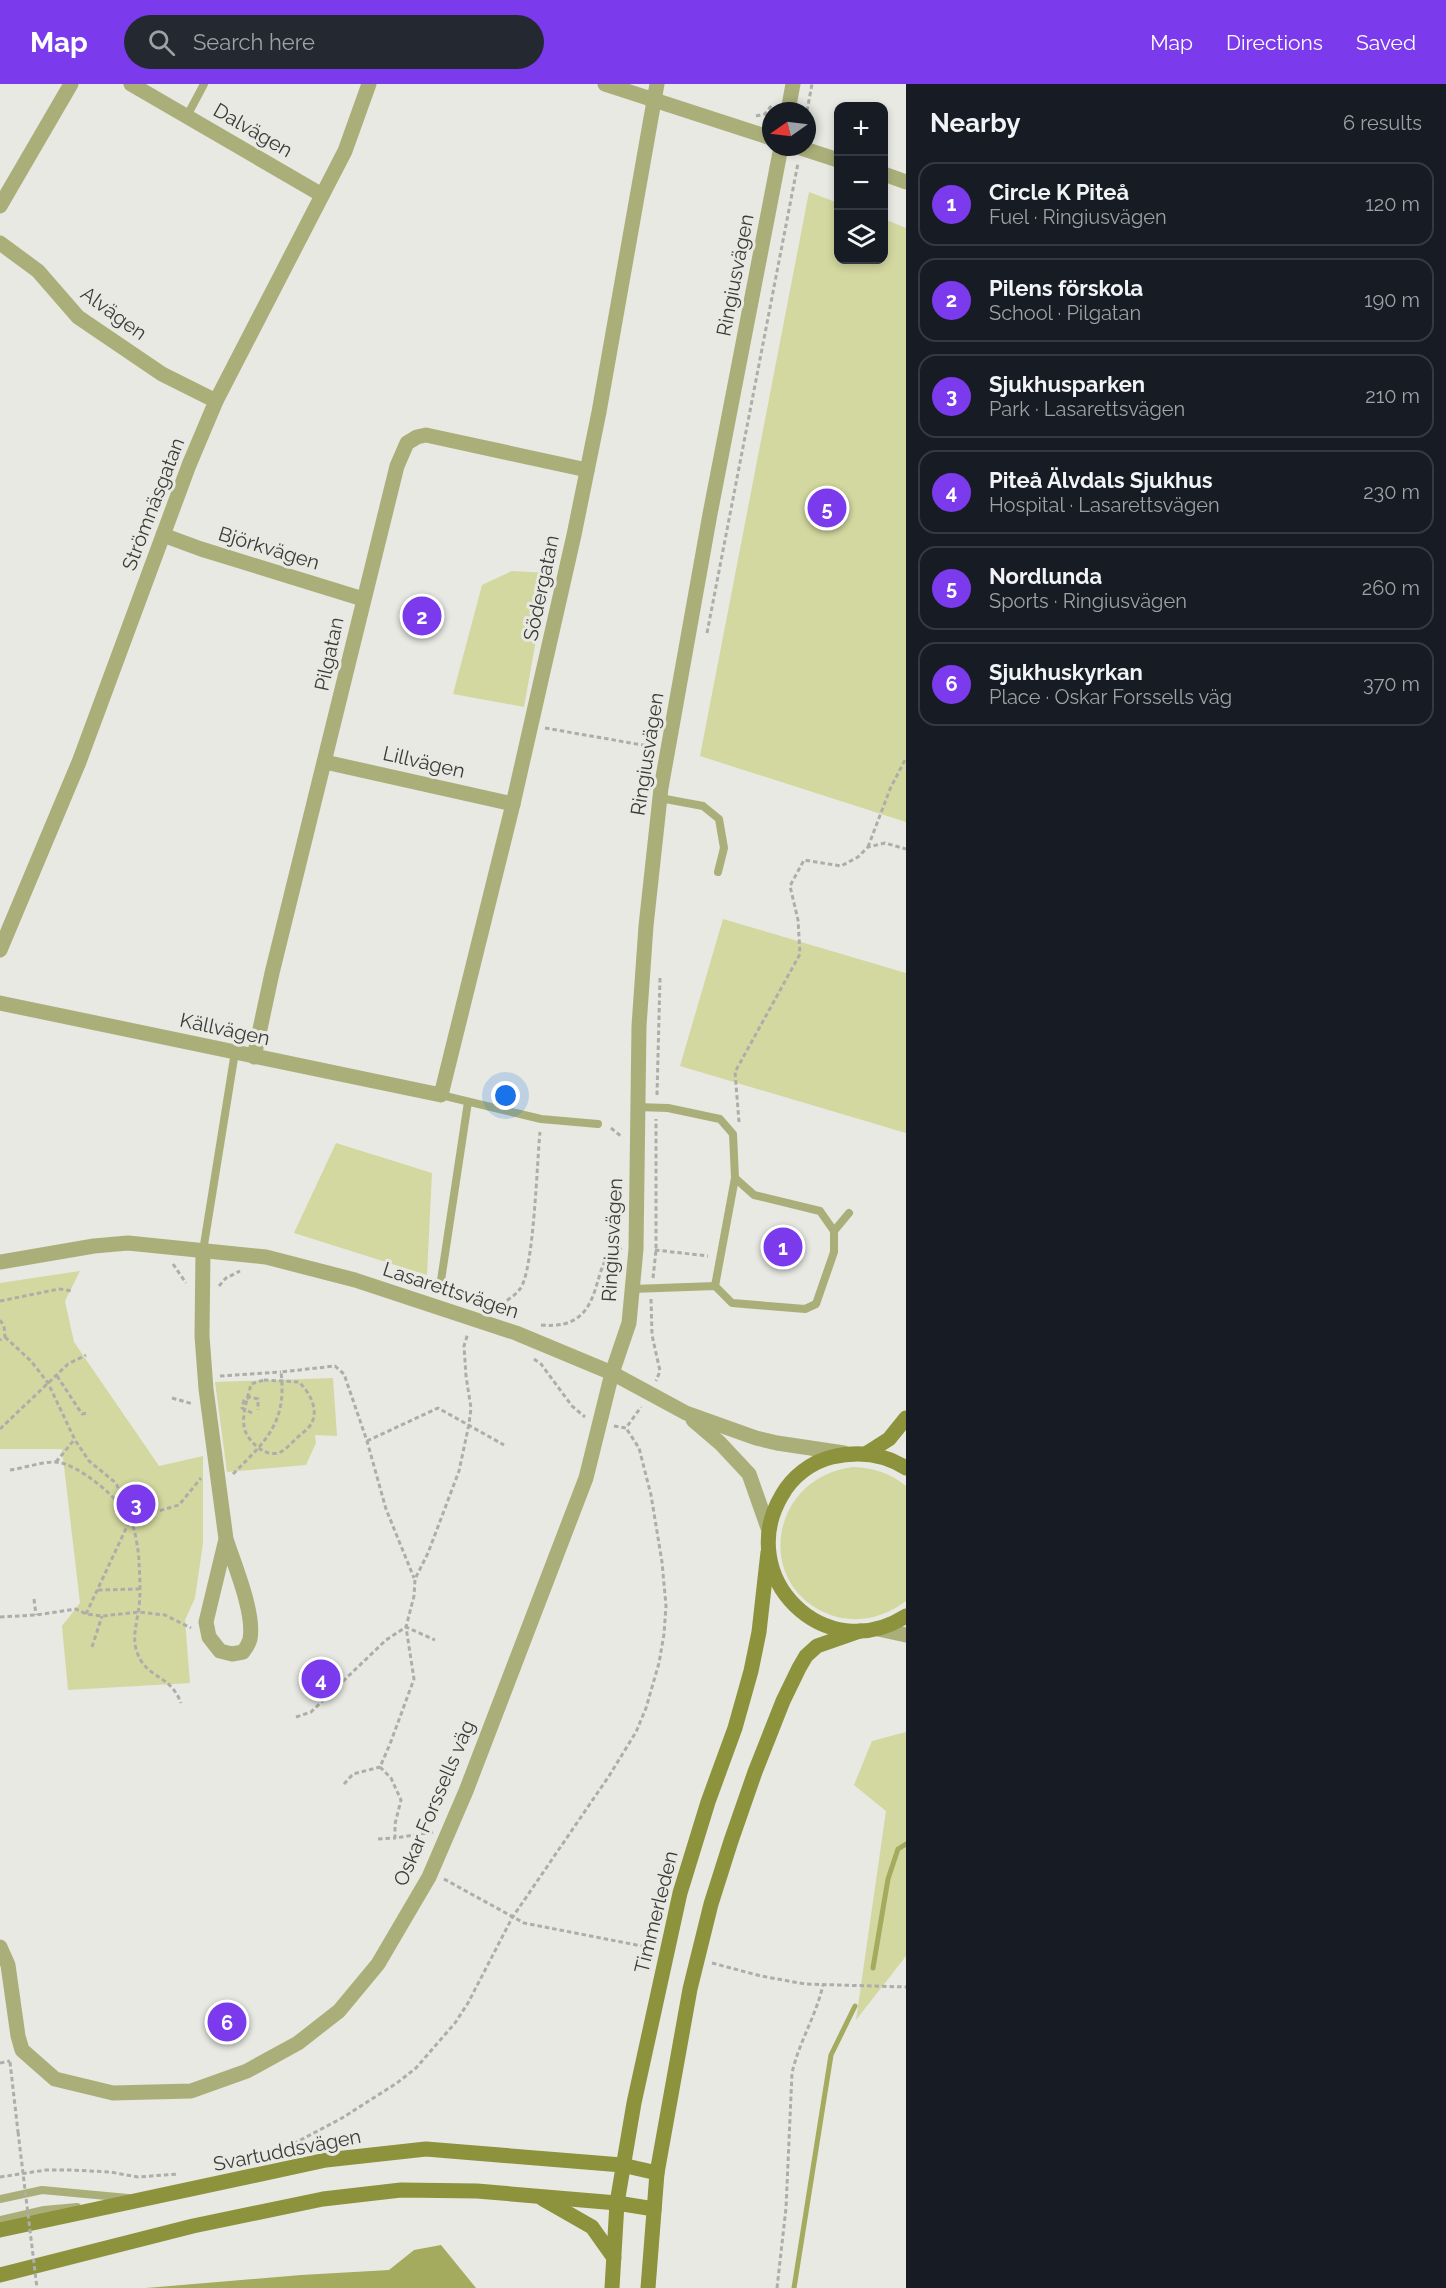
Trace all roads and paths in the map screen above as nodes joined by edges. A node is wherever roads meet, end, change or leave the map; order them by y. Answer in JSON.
{"nodes":[{"id":1,"x":71,"y":84,"type":"edge"},
{"id":2,"x":204,"y":84,"type":"edge"},
{"id":3,"x":369,"y":84,"type":"edge"},
{"id":4,"x":605,"y":84,"type":"edge"},
{"id":5,"x":793,"y":84,"type":"edge"},
{"id":6,"x":812,"y":84,"type":"edge"},
{"id":7,"x":138,"y":86,"type":"edge"},
{"id":8,"x":656,"y":91,"type":"edge"},
{"id":9,"x":790,"y":102,"type":"edge"},
{"id":10,"x":808,"y":102,"type":"edge"},
{"id":11,"x":762,"y":114,"type":"edge"},
{"id":12,"x":187,"y":116,"type":"junction"},
{"id":13,"x":749,"y":116,"type":"dead end"},
{"id":14,"x":762,"y":134,"type":"edge"},
{"id":15,"x":816,"y":153,"type":"edge"},
{"id":16,"x":780,"y":156,"type":"edge"},
{"id":17,"x":797,"y":156,"type":"edge"},
{"id":18,"x":834,"y":159,"type":"edge"},
{"id":19,"x":888,"y":175,"type":"edge"},
{"id":20,"x":906,"y":182,"type":"edge"},
{"id":21,"x":322,"y":195,"type":"junction"},
{"id":22,"x":0,"y":206,"type":"edge"},
{"id":23,"x":0,"y":243,"type":"edge"},
{"id":24,"x":216,"y":402,"type":"junction"},
{"id":25,"x":587,"y":470,"type":"junction"},
{"id":26,"x":163,"y":535,"type":"junction"},
{"id":27,"x":363,"y":599,"type":"junction"},
{"id":28,"x":706,"y":637,"type":"dead end"},
{"id":29,"x":531,"y":726,"type":"junction"},
{"id":30,"x":668,"y":750,"type":"junction"},
{"id":31,"x":906,"y":758,"type":"edge"},
{"id":32,"x":325,"y":762,"type":"junction"},
{"id":33,"x":660,"y":798,"type":"junction"},
{"id":34,"x":513,"y":804,"type":"junction"},
{"id":35,"x":868,"y":847,"type":"junction"},
{"id":36,"x":906,"y":849,"type":"edge"},
{"id":37,"x":718,"y":872,"type":"dead end"},
{"id":38,"x":0,"y":950,"type":"edge"},
{"id":39,"x":660,"y":976,"type":"dead end"},
{"id":40,"x":0,"y":1004,"type":"edge"},
{"id":41,"x":235,"y":1052,"type":"junction"},
{"id":42,"x":254,"y":1057,"type":"junction"},
{"id":43,"x":441,"y":1095,"type":"junction"},
{"id":44,"x":468,"y":1102,"type":"junction"},
{"id":45,"x":637,"y":1107,"type":"junction"},
{"id":46,"x":656,"y":1107,"type":"junction"},
{"id":47,"x":540,"y":1119,"type":"junction"},
{"id":48,"x":598,"y":1124,"type":"dead end"},
{"id":49,"x":733,"y":1134,"type":"junction"},
{"id":50,"x":735,"y":1178,"type":"junction"},
{"id":51,"x":849,"y":1213,"type":"dead end"},
{"id":52,"x":834,"y":1231,"type":"junction"},
{"id":53,"x":636,"y":1249,"type":"junction"},
{"id":54,"x":656,"y":1250,"type":"junction"},
{"id":55,"x":203,"y":1251,"type":"junction"},
{"id":56,"x":720,"y":1258,"type":"junction"},
{"id":57,"x":0,"y":1262,"type":"edge"},
{"id":58,"x":172,"y":1263,"type":"dead end"},
{"id":59,"x":244,"y":1270,"type":"dead end"},
{"id":60,"x":715,"y":1286,"type":"junction"},
{"id":61,"x":440,"y":1287,"type":"dead end"},
{"id":62,"x":187,"y":1288,"type":"dead end"},
{"id":63,"x":218,"y":1288,"type":"dead end"},
{"id":64,"x":632,"y":1289,"type":"junction"},
{"id":65,"x":652,"y":1289,"type":"junction"},
{"id":66,"x":73,"y":1291,"type":"dead end"},
{"id":67,"x":0,"y":1301,"type":"edge"},
{"id":68,"x":497,"y":1313,"type":"dead end"},
{"id":69,"x":0,"y":1320,"type":"edge"},
{"id":70,"x":537,"y":1324,"type":"dead end"},
{"id":71,"x":477,"y":1333,"type":"dead end"},
{"id":72,"x":5,"y":1337,"type":"junction"},
{"id":73,"x":0,"y":1340,"type":"edge"},
{"id":74,"x":86,"y":1355,"type":"dead end"},
{"id":75,"x":533,"y":1359,"type":"dead end"},
{"id":76,"x":281,"y":1371,"type":"junction"},
{"id":77,"x":612,"y":1373,"type":"junction"},
{"id":78,"x":57,"y":1376,"type":"junction"},
{"id":79,"x":214,"y":1376,"type":"dead end"},
{"id":80,"x":282,"y":1380,"type":"junction"},
{"id":81,"x":48,"y":1383,"type":"junction"},
{"id":82,"x":649,"y":1393,"type":"junction"},
{"id":83,"x":172,"y":1398,"type":"dead end"},
{"id":84,"x":247,"y":1398,"type":"junction"},
{"id":85,"x":201,"y":1407,"type":"dead end"},
{"id":86,"x":673,"y":1407,"type":"junction"},
{"id":87,"x":245,"y":1410,"type":"junction"},
{"id":88,"x":258,"y":1410,"type":"dead end"},
{"id":89,"x":87,"y":1413,"type":"dead end"},
{"id":90,"x":252,"y":1413,"type":"dead end"},
{"id":91,"x":906,"y":1418,"type":"edge"},
{"id":92,"x":601,"y":1422,"type":"junction"},
{"id":93,"x":469,"y":1424,"type":"junction"},
{"id":94,"x":626,"y":1428,"type":"junction"},
{"id":95,"x":0,"y":1429,"type":"edge"},
{"id":96,"x":75,"y":1440,"type":"junction"},
{"id":97,"x":367,"y":1441,"type":"junction"},
{"id":98,"x":504,"y":1445,"type":"dead end"},
{"id":99,"x":259,"y":1448,"type":"junction"},
{"id":100,"x":847,"y":1453,"type":"junction"},
{"id":101,"x":867,"y":1453,"type":"junction"},
{"id":102,"x":56,"y":1462,"type":"junction"},
{"id":103,"x":906,"y":1468,"type":"edge"},
{"id":104,"x":10,"y":1470,"type":"dead end"},
{"id":105,"x":202,"y":1475,"type":"dead end"},
{"id":106,"x":232,"y":1475,"type":"dead end"},
{"id":107,"x":131,"y":1520,"type":"junction"},
{"id":108,"x":768,"y":1528,"type":"junction"},
{"id":109,"x":226,"y":1539,"type":"junction"},
{"id":110,"x":768,"y":1552,"type":"junction"},
{"id":111,"x":415,"y":1579,"type":"junction"},
{"id":112,"x":139,"y":1589,"type":"junction"},
{"id":113,"x":98,"y":1590,"type":"junction"},
{"id":114,"x":34,"y":1599,"type":"dead end"},
{"id":115,"x":139,"y":1612,"type":"junction"},
{"id":116,"x":86,"y":1614,"type":"junction"},
{"id":117,"x":36,"y":1615,"type":"junction"},
{"id":118,"x":102,"y":1616,"type":"junction"},
{"id":119,"x":906,"y":1616,"type":"edge"},
{"id":120,"x":0,"y":1617,"type":"edge"},
{"id":121,"x":406,"y":1627,"type":"junction"},
{"id":122,"x":194,"y":1629,"type":"dead end"},
{"id":123,"x":878,"y":1629,"type":"junction"},
{"id":124,"x":860,"y":1631,"type":"junction"},
{"id":125,"x":906,"y":1635,"type":"edge"},
{"id":126,"x":435,"y":1641,"type":"dead end"},
{"id":127,"x":92,"y":1647,"type":"dead end"},
{"id":128,"x":181,"y":1703,"type":"dead end"},
{"id":129,"x":296,"y":1717,"type":"dead end"},
{"id":130,"x":380,"y":1767,"type":"junction"},
{"id":131,"x":344,"y":1784,"type":"dead end"},
{"id":132,"x":449,"y":1830,"type":"junction"},
{"id":133,"x":395,"y":1838,"type":"junction"},
{"id":134,"x":378,"y":1839,"type":"dead end"},
{"id":135,"x":432,"y":1872,"type":"junction"},
{"id":136,"x":512,"y":1918,"type":"junction"},
{"id":137,"x":0,"y":1947,"type":"edge"},
{"id":138,"x":647,"y":1947,"type":"dead end"},
{"id":139,"x":712,"y":1963,"type":"dead end"},
{"id":140,"x":823,"y":1985,"type":"junction"},
{"id":141,"x":906,"y":1987,"type":"edge"},
{"id":142,"x":10,"y":2061,"type":"dead end"},
{"id":143,"x":0,"y":2063,"type":"edge"},
{"id":144,"x":11,"y":2069,"type":"dead end"},
{"id":145,"x":245,"y":2160,"type":"dead end"},
{"id":146,"x":622,"y":2165,"type":"junction"},
{"id":147,"x":183,"y":2173,"type":"dead end"},
{"id":148,"x":657,"y":2173,"type":"junction"},
{"id":149,"x":0,"y":2177,"type":"edge"},
{"id":150,"x":538,"y":2196,"type":"junction"},
{"id":151,"x":0,"y":2199,"type":"edge"},
{"id":152,"x":147,"y":2200,"type":"junction"},
{"id":153,"x":617,"y":2203,"type":"junction"},
{"id":154,"x":654,"y":2209,"type":"junction"},
{"id":155,"x":0,"y":2220,"type":"edge"},
{"id":156,"x":0,"y":2230,"type":"edge"},
{"id":157,"x":614,"y":2258,"type":"junction"},
{"id":158,"x":0,"y":2275,"type":"edge"},
{"id":159,"x":37,"y":2288,"type":"edge"},
{"id":160,"x":612,"y":2288,"type":"edge"},
{"id":161,"x":648,"y":2288,"type":"edge"},
{"id":162,"x":777,"y":2288,"type":"edge"}],
"edges":[{"from":1,"to":22,"type":"street"},
{"from":2,"to":12,"type":"lane"},
{"from":3,"to":21,"type":"street","name":"Strömnäsgatan"},
{"from":4,"to":8,"type":"street"},
{"from":5,"to":9,"type":"street"},
{"from":6,"to":10,"type":"path"},
{"from":7,"to":12,"type":"street","name":"Dalvägen"},
{"from":8,"to":14,"type":"street"},
{"from":8,"to":25,"type":"street","name":"Södergatan"},
{"from":11,"to":13,"type":"path"},
{"from":12,"to":21,"type":"street","name":"Dalvägen"},
{"from":15,"to":18,"type":"street"},
{"from":16,"to":30,"type":"street","name":"Ringiusvägen"},
{"from":17,"to":28,"type":"path"},
{"from":19,"to":20,"type":"street"},
{"from":21,"to":24,"type":"street","name":"Strömnäsgatan"},
{"from":23,"to":24,"type":"street","name":"Alvägen"},
{"from":24,"to":26,"type":"street","name":"Strömnäsgatan"},
{"from":25,"to":27,"type":"street","name":"Pilgatan"},
{"from":25,"to":29,"type":"street","name":"Södergatan"},
{"from":26,"to":27,"type":"street","name":"Björkvägen"},
{"from":26,"to":38,"type":"street","name":"Strömnäsgatan"},
{"from":27,"to":32,"type":"street","name":"Pilgatan"},
{"from":29,"to":30,"type":"path"},
{"from":29,"to":34,"type":"street","name":"Södergatan"},
{"from":30,"to":33,"type":"street","name":"Ringiusvägen"},
{"from":31,"to":35,"type":"path"},
{"from":32,"to":34,"type":"street","name":"Lillvägen"},
{"from":32,"to":42,"type":"street","name":"Pilgatan"},
{"from":33,"to":37,"type":"lane"},
{"from":33,"to":45,"type":"street","name":"Ringiusvägen"},
{"from":34,"to":43,"type":"street","name":"Södergatan"},
{"from":35,"to":36,"type":"path"},
{"from":35,"to":49,"type":"path"},
{"from":39,"to":46,"type":"path"},
{"from":40,"to":41,"type":"street","name":"Källvägen"},
{"from":41,"to":42,"type":"street","name":"Källvägen"},
{"from":41,"to":55,"type":"lane"},
{"from":42,"to":43,"type":"street","name":"Källvägen"},
{"from":43,"to":44,"type":"lane"},
{"from":44,"to":47,"type":"lane"},
{"from":44,"to":61,"type":"lane"},
{"from":45,"to":46,"type":"lane"},
{"from":45,"to":53,"type":"street","name":"Ringiusvägen"},
{"from":46,"to":49,"type":"lane"},
{"from":46,"to":54,"type":"path"},
{"from":47,"to":48,"type":"lane"},
{"from":47,"to":68,"type":"path"},
{"from":49,"to":50,"type":"lane"},
{"from":50,"to":52,"type":"lane"},
{"from":50,"to":56,"type":"lane"},
{"from":51,"to":52,"type":"lane"},
{"from":52,"to":60,"type":"lane"},
{"from":53,"to":54,"type":"path"},
{"from":53,"to":64,"type":"street","name":"Ringiusvägen"},
{"from":53,"to":70,"type":"path"},
{"from":54,"to":56,"type":"path"},
{"from":54,"to":65,"type":"path"},
{"from":55,"to":57,"type":"street","name":"Lasarettsvägen"},
{"from":55,"to":77,"type":"street","name":"Lasarettsvägen"},
{"from":55,"to":109,"type":"street"},
{"from":56,"to":60,"type":"lane"},
{"from":58,"to":62,"type":"path"},
{"from":59,"to":63,"type":"path"},
{"from":60,"to":65,"type":"lane"},
{"from":64,"to":65,"type":"lane"},
{"from":64,"to":77,"type":"street","name":"Ringiusvägen"},
{"from":65,"to":82,"type":"path"},
{"from":66,"to":67,"type":"path"},
{"from":69,"to":72,"type":"path"},
{"from":71,"to":93,"type":"path"},
{"from":72,"to":73,"type":"path"},
{"from":72,"to":81,"type":"path"},
{"from":74,"to":78,"type":"path"},
{"from":75,"to":92,"type":"path"},
{"from":76,"to":79,"type":"path"},
{"from":76,"to":80,"type":"path"},
{"from":76,"to":97,"type":"path"},
{"from":77,"to":82,"type":"street","name":"Lasarettsvägen"},
{"from":77,"to":92,"type":"street","name":"Oskar Forssells väg"},
{"from":78,"to":81,"type":"path"},
{"from":78,"to":89,"type":"path"},
{"from":80,"to":84,"type":"path"},
{"from":80,"to":99,"type":"path"},
{"from":80,"to":99,"type":"path"},
{"from":81,"to":95,"type":"path"},
{"from":81,"to":96,"type":"path"},
{"from":82,"to":86,"type":"street","name":"Lasarettsvägen"},
{"from":82,"to":94,"type":"path"},
{"from":83,"to":85,"type":"path"},
{"from":84,"to":87,"type":"path"},
{"from":84,"to":88,"type":"path"},
{"from":86,"to":100,"type":"street","name":"Lasarettsvägen"},
{"from":86,"to":108,"type":"street","name":"Lasarettsvägen"},
{"from":87,"to":90,"type":"path"},
{"from":87,"to":99,"type":"path"},
{"from":91,"to":101,"type":"main road"},
{"from":92,"to":94,"type":"path"},
{"from":92,"to":132,"type":"street","name":"Oskar Forssells väg"},
{"from":93,"to":97,"type":"path"},
{"from":93,"to":98,"type":"path"},
{"from":93,"to":111,"type":"path"},
{"from":94,"to":136,"type":"path"},
{"from":96,"to":102,"type":"path"},
{"from":96,"to":107,"type":"path"},
{"from":97,"to":111,"type":"path"},
{"from":99,"to":106,"type":"path"},
{"from":100,"to":101,"type":"main road"},
{"from":100,"to":108,"type":"main road"},
{"from":101,"to":103,"type":"main road"},
{"from":102,"to":104,"type":"path"},
{"from":102,"to":107,"type":"path"},
{"from":105,"to":107,"type":"path"},
{"from":107,"to":112,"type":"path"},
{"from":107,"to":113,"type":"path"},
{"from":108,"to":110,"type":"main road"},
{"from":109,"to":109,"type":"street"},
{"from":110,"to":124,"type":"main road"},
{"from":110,"to":146,"type":"main road","name":"Timmerleden"},
{"from":111,"to":121,"type":"path"},
{"from":112,"to":113,"type":"path"},
{"from":112,"to":115,"type":"path"},
{"from":113,"to":116,"type":"path"},
{"from":114,"to":117,"type":"path"},
{"from":115,"to":118,"type":"path"},
{"from":115,"to":122,"type":"path"},
{"from":115,"to":128,"type":"path"},
{"from":116,"to":117,"type":"path"},
{"from":116,"to":118,"type":"path"},
{"from":117,"to":120,"type":"path"},
{"from":118,"to":127,"type":"path"},
{"from":119,"to":123,"type":"main road"},
{"from":121,"to":126,"type":"path"},
{"from":121,"to":129,"type":"path"},
{"from":121,"to":130,"type":"path"},
{"from":123,"to":124,"type":"main road"},
{"from":123,"to":125,"type":"street"},
{"from":124,"to":148,"type":"main road"},
{"from":130,"to":131,"type":"path"},
{"from":130,"to":133,"type":"path"},
{"from":132,"to":133,"type":"path"},
{"from":132,"to":135,"type":"street","name":"Oskar Forssells väg"},
{"from":133,"to":134,"type":"path"},
{"from":135,"to":136,"type":"path"},
{"from":135,"to":137,"type":"street","name":"Oskar Forssells väg"},
{"from":136,"to":138,"type":"path"},
{"from":136,"to":145,"type":"path"},
{"from":139,"to":140,"type":"path"},
{"from":140,"to":141,"type":"path"},
{"from":140,"to":162,"type":"path"},
{"from":142,"to":143,"type":"path"},
{"from":144,"to":159,"type":"path","bridge":true},
{"from":146,"to":148,"type":"main road","name":"Svartuddsvägen"},
{"from":146,"to":152,"type":"main road","name":"Svartuddsvägen"},
{"from":146,"to":153,"type":"main road","name":"Timmerleden"},
{"from":147,"to":149,"type":"path"},
{"from":148,"to":154,"type":"main road"},
{"from":150,"to":153,"type":"main road"},
{"from":150,"to":157,"type":"main road"},
{"from":150,"to":158,"type":"main road"},
{"from":151,"to":152,"type":"lane"},
{"from":152,"to":155,"type":"lane"},
{"from":152,"to":156,"type":"main road","name":"Svartuddsvägen"},
{"from":153,"to":154,"type":"main road"},
{"from":153,"to":157,"type":"main road","name":"Timmerleden"},
{"from":154,"to":161,"type":"main road"},
{"from":157,"to":160,"type":"main road","name":"Timmerleden"}]}
